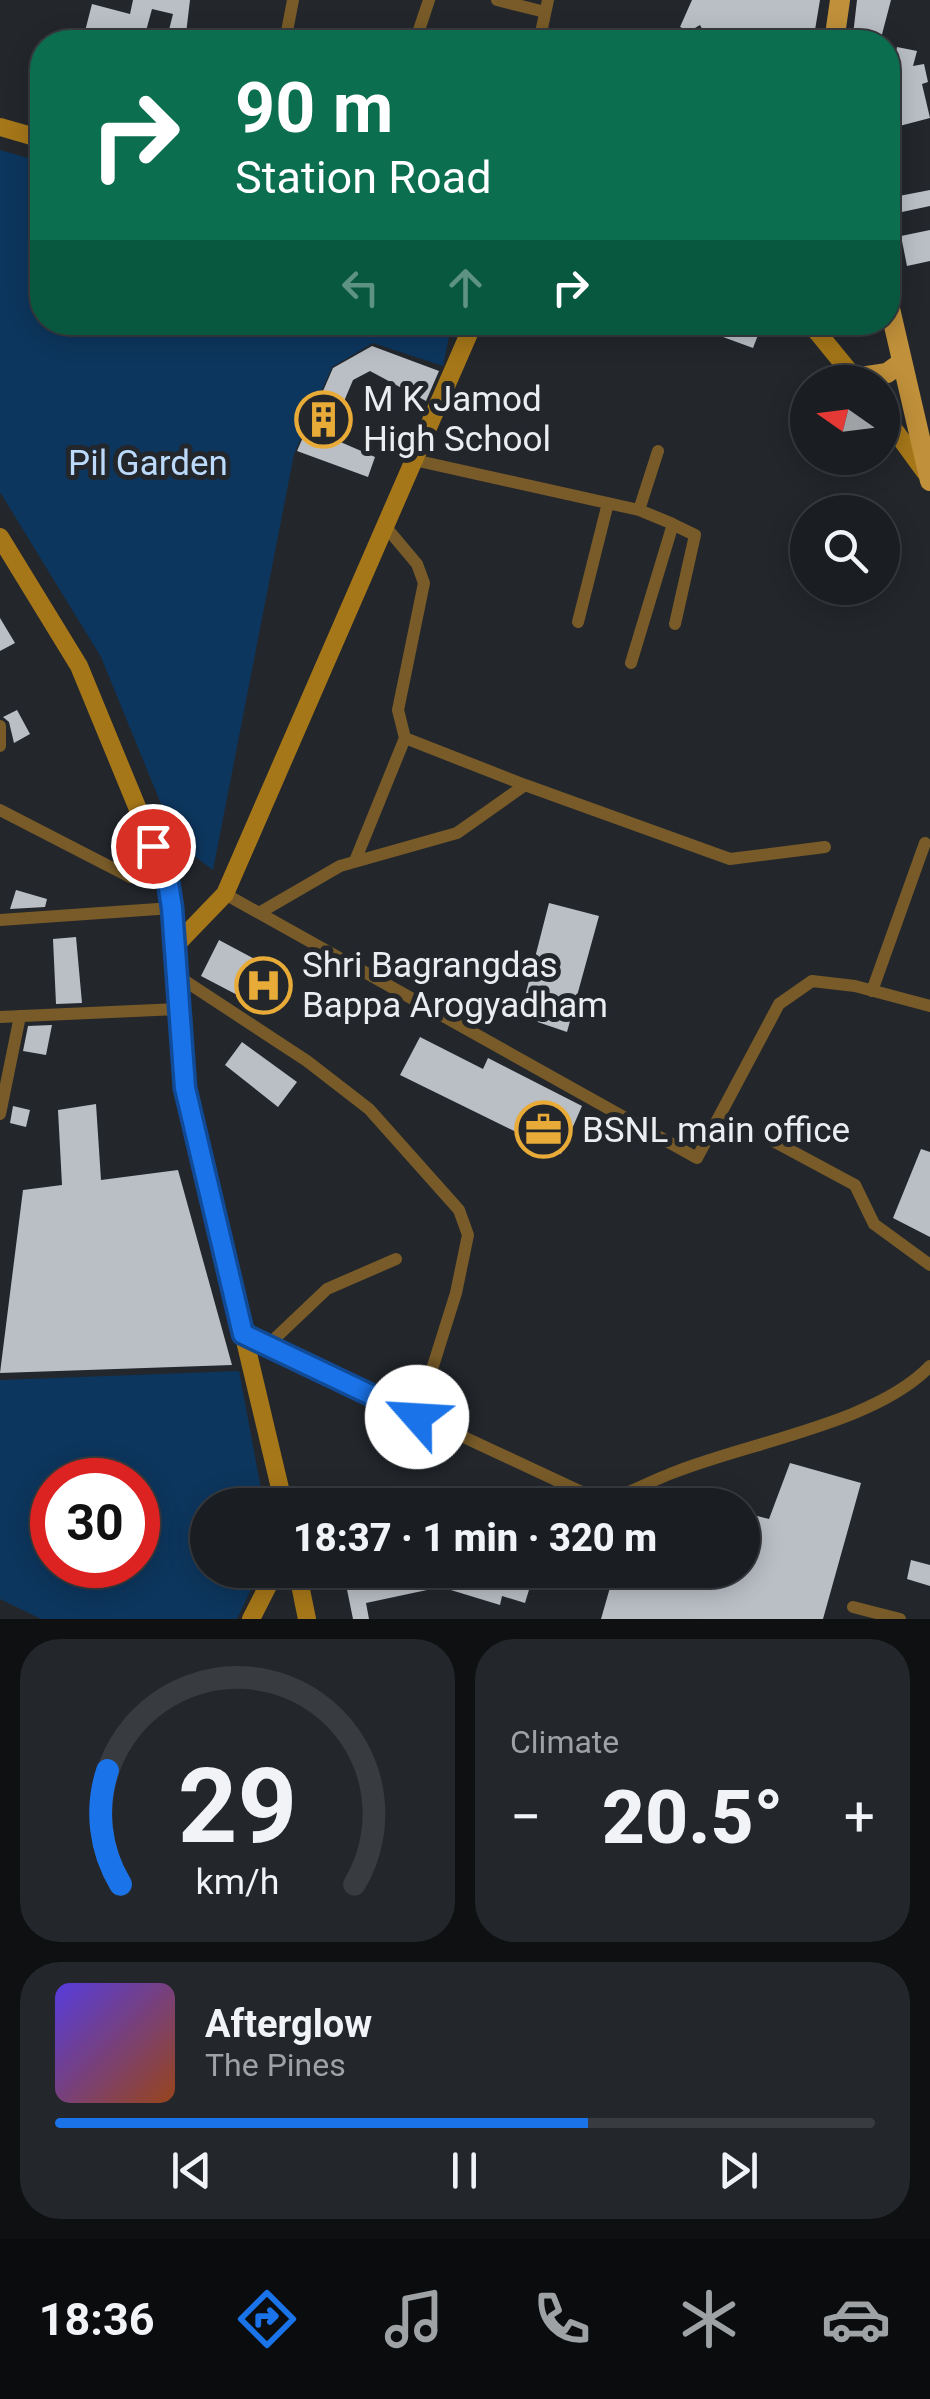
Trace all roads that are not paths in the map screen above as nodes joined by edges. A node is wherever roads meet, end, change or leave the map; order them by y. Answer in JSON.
{"nodes":[{"id":1,"x":293,"y":0,"type":"edge"},
{"id":2,"x":430,"y":0,"type":"edge"},
{"id":3,"x":498,"y":0,"type":"edge"},
{"id":4,"x":840,"y":0,"type":"edge"},
{"id":5,"x":547,"y":6,"type":"edge"},
{"id":6,"x":287,"y":30,"type":"edge"},
{"id":7,"x":419,"y":30,"type":"edge"},
{"id":8,"x":836,"y":30,"type":"edge"},
{"id":9,"x":0,"y":127,"type":"edge"},
{"id":10,"x":30,"y":136,"type":"edge"},
{"id":11,"x":468,"y":335,"type":"edge"},
{"id":12,"x":820,"y":335,"type":"edge"},
{"id":13,"x":895,"y":335,"type":"edge"},
{"id":14,"x":901,"y":363,"type":"junction"},
{"id":15,"x":844,"y":365,"type":"edge"},
{"id":16,"x":898,"y":365,"type":"edge"},
{"id":17,"x":900,"y":438,"type":"edge"},
{"id":18,"x":924,"y":439,"type":"edge"},
{"id":19,"x":658,"y":451,"type":"dead end"},
{"id":20,"x":414,"y":460,"type":"junction"},
{"id":21,"x":928,"y":477,"type":"edge"},
{"id":22,"x":608,"y":503,"type":"junction"},
{"id":23,"x":639,"y":510,"type":"junction"},
{"id":24,"x":672,"y":524,"type":"junction"},
{"id":25,"x":385,"y":526,"type":"junction"},
{"id":26,"x":0,"y":537,"type":"edge"},
{"id":27,"x":578,"y":622,"type":"dead end"},
{"id":28,"x":676,"y":624,"type":"dead end"},
{"id":29,"x":630,"y":664,"type":"dead end"},
{"id":30,"x":0,"y":726,"type":"edge"},
{"id":31,"x":405,"y":738,"type":"junction"},
{"id":32,"x":0,"y":746,"type":"edge"},
{"id":33,"x":525,"y":785,"type":"junction"},
{"id":34,"x":0,"y":810,"type":"edge"},
{"id":35,"x":924,"y":843,"type":"dead end"},
{"id":36,"x":824,"y":847,"type":"dead end"},
{"id":37,"x":355,"y":861,"type":"junction"},
{"id":38,"x":168,"y":882,"type":"junction"},
{"id":39,"x":225,"y":894,"type":"junction"},
{"id":40,"x":172,"y":908,"type":"junction"},
{"id":41,"x":259,"y":913,"type":"junction"},
{"id":42,"x":0,"y":920,"type":"edge"},
{"id":43,"x":173,"y":948,"type":"junction"},
{"id":44,"x":176,"y":975,"type":"junction"},
{"id":45,"x":872,"y":991,"type":"junction"},
{"id":46,"x":930,"y":1006,"type":"edge"},
{"id":47,"x":178,"y":1009,"type":"junction"},
{"id":48,"x":20,"y":1016,"type":"junction"},
{"id":49,"x":0,"y":1017,"type":"edge"},
{"id":50,"x":2,"y":1084,"type":"edge"},
{"id":51,"x":0,"y":1114,"type":"edge"},
{"id":52,"x":775,"y":1142,"type":"dead end"},
{"id":53,"x":396,"y":1260,"type":"dead end"},
{"id":54,"x":930,"y":1265,"type":"edge"},
{"id":55,"x":243,"y":1334,"type":"junction"},
{"id":56,"x":268,"y":1345,"type":"junction"},
{"id":57,"x":930,"y":1366,"type":"edge"},
{"id":58,"x":930,"y":1382,"type":"edge"},
{"id":59,"x":911,"y":1387,"type":"junction"},
{"id":60,"x":417,"y":1417,"type":"junction"},
{"id":61,"x":280,"y":1488,"type":"edge"},
{"id":62,"x":267,"y":1588,"type":"edge"},
{"id":63,"x":301,"y":1588,"type":"edge"},
{"id":64,"x":853,"y":1607,"type":"dead end"},
{"id":65,"x":252,"y":1619,"type":"edge"},
{"id":66,"x":307,"y":1619,"type":"edge"},
{"id":67,"x":900,"y":1619,"type":"edge"}],
"edges":[{"from":1,"to":6,"type":"street"},
{"from":2,"to":7,"type":"street"},
{"from":3,"to":5,"type":"street"},
{"from":4,"to":8,"type":"main road"},
{"from":9,"to":10,"type":"main road"},
{"from":11,"to":20,"type":"main road"},
{"from":12,"to":15,"type":"main road"},
{"from":13,"to":14,"type":"main road"},
{"from":14,"to":16,"type":"main road"},
{"from":14,"to":18,"type":"main road"},
{"from":17,"to":21,"type":"main road"},
{"from":18,"to":21,"type":"main road"},
{"from":19,"to":23,"type":"street"},
{"from":20,"to":22,"type":"street"},
{"from":20,"to":25,"type":"main road"},
{"from":22,"to":23,"type":"street"},
{"from":22,"to":27,"type":"street"},
{"from":23,"to":24,"type":"street"},
{"from":24,"to":28,"type":"street"},
{"from":24,"to":29,"type":"street"},
{"from":25,"to":31,"type":"street"},
{"from":25,"to":39,"type":"main road"},
{"from":26,"to":38,"type":"main road"},
{"from":30,"to":32,"type":"street"},
{"from":31,"to":33,"type":"street"},
{"from":31,"to":37,"type":"street"},
{"from":33,"to":36,"type":"street"},
{"from":33,"to":37,"type":"street"},
{"from":34,"to":38,"type":"street"},
{"from":35,"to":45,"type":"street"},
{"from":37,"to":41,"type":"street"},
{"from":38,"to":40,"type":"main road"},
{"from":39,"to":41,"type":"street"},
{"from":39,"to":43,"type":"main road"},
{"from":40,"to":42,"type":"street"},
{"from":40,"to":43,"type":"main road"},
{"from":41,"to":45,"type":"street"},
{"from":43,"to":44,"type":"main road"},
{"from":44,"to":47,"type":"main road"},
{"from":44,"to":60,"type":"street"},
{"from":45,"to":46,"type":"street"},
{"from":47,"to":48,"type":"street"},
{"from":47,"to":55,"type":"main road"},
{"from":48,"to":49,"type":"street"},
{"from":48,"to":50,"type":"street"},
{"from":50,"to":51,"type":"street"},
{"from":52,"to":54,"type":"street"},
{"from":53,"to":56,"type":"street"},
{"from":55,"to":56,"type":"street"},
{"from":55,"to":61,"type":"main road"},
{"from":56,"to":60,"type":"street"},
{"from":57,"to":59,"type":"street"},
{"from":58,"to":59,"type":"street"},
{"from":59,"to":60,"type":"street"},
{"from":62,"to":65,"type":"main road"},
{"from":63,"to":66,"type":"main road"},
{"from":64,"to":67,"type":"street"}]}
